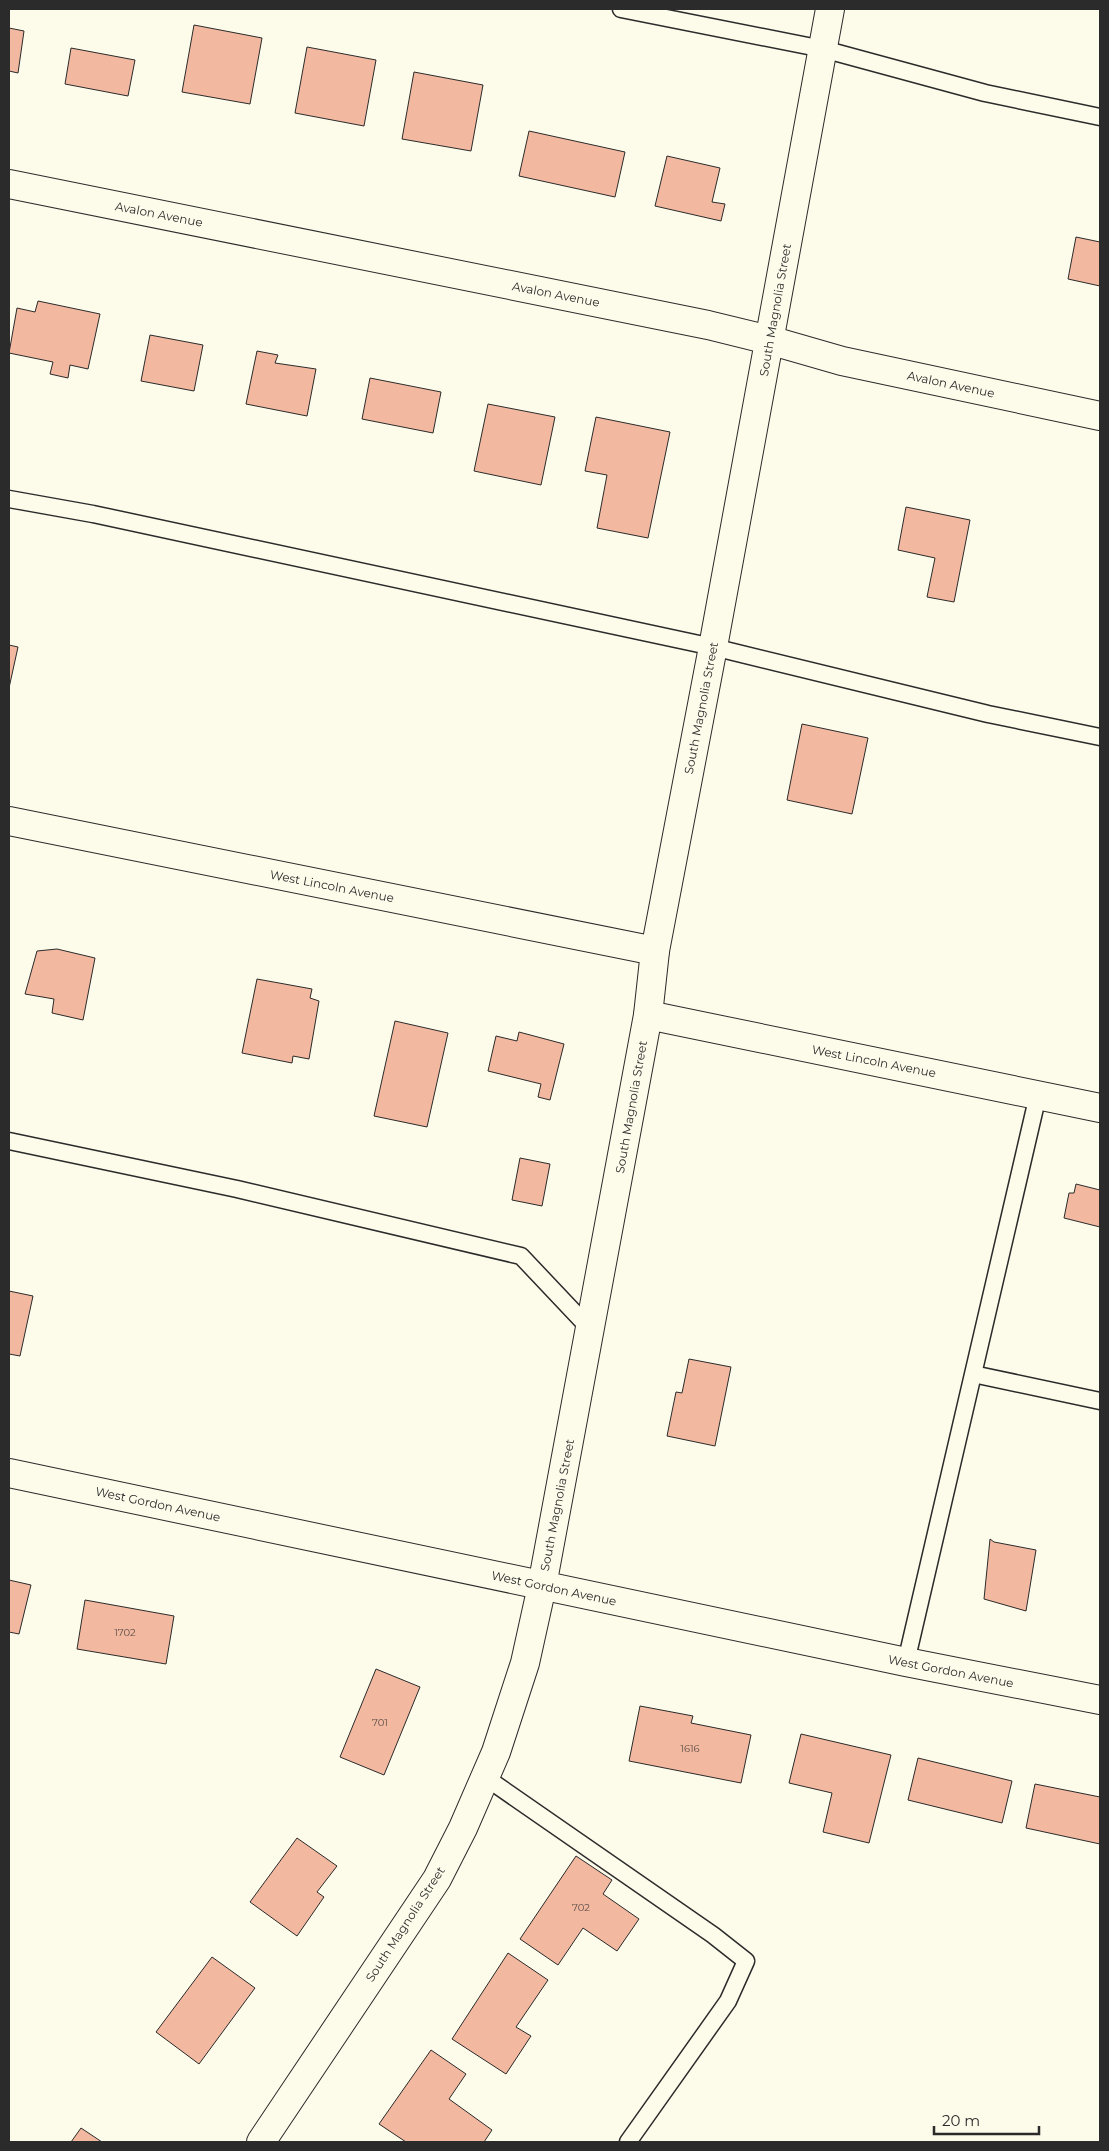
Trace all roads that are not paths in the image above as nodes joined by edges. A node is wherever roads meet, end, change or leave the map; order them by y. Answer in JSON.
{"nodes":[{"id":1,"x":621,"y":9,"type":"edge"},
{"id":2,"x":830,"y":9,"type":"edge"},
{"id":3,"x":823,"y":49,"type":"junction"},
{"id":4,"x":1100,"y":117,"type":"edge"},
{"id":5,"x":9,"y":184,"type":"edge"},
{"id":6,"x":770,"y":340,"type":"junction"},
{"id":7,"x":1100,"y":416,"type":"edge"},
{"id":8,"x":9,"y":499,"type":"edge"},
{"id":9,"x":713,"y":648,"type":"junction"},
{"id":10,"x":1100,"y":737,"type":"edge"},
{"id":11,"x":9,"y":821,"type":"edge"},
{"id":12,"x":655,"y":951,"type":"junction"},
{"id":13,"x":648,"y":1015,"type":"junction"},
{"id":14,"x":1038,"y":1095,"type":"junction"},
{"id":15,"x":1100,"y":1108,"type":"edge"},
{"id":16,"x":9,"y":1141,"type":"edge"},
{"id":17,"x":590,"y":1329,"type":"junction"},
{"id":18,"x":973,"y":1374,"type":"junction"},
{"id":19,"x":1100,"y":1401,"type":"edge"},
{"id":20,"x":9,"y":1473,"type":"edge"},
{"id":21,"x":542,"y":1586,"type":"junction"},
{"id":22,"x":906,"y":1662,"type":"junction"},
{"id":23,"x":1100,"y":1700,"type":"edge"},
{"id":24,"x":485,"y":1777,"type":"junction"},
{"id":25,"x":261,"y":2142,"type":"edge"},
{"id":26,"x":628,"y":2142,"type":"edge"}],
"edges":[{"from":1,"to":3,"type":"lane"},
{"from":2,"to":3,"type":"street","name":"South Magnolia Street"},
{"from":3,"to":4,"type":"lane"},
{"from":3,"to":6,"type":"street","name":"South Magnolia Street"},
{"from":5,"to":6,"type":"street","name":"Avalon Avenue"},
{"from":6,"to":7,"type":"street","name":"Avalon Avenue"},
{"from":6,"to":9,"type":"street","name":"South Magnolia Street"},
{"from":8,"to":9,"type":"lane"},
{"from":9,"to":10,"type":"lane"},
{"from":9,"to":12,"type":"street","name":"South Magnolia Street"},
{"from":11,"to":12,"type":"street","name":"West Lincoln Avenue"},
{"from":12,"to":13,"type":"street","name":"South Magnolia Street"},
{"from":13,"to":14,"type":"street","name":"West Lincoln Avenue"},
{"from":13,"to":17,"type":"street","name":"South Magnolia Street"},
{"from":14,"to":15,"type":"street","name":"West Lincoln Avenue"},
{"from":14,"to":18,"type":"lane"},
{"from":16,"to":17,"type":"lane"},
{"from":17,"to":21,"type":"street","name":"South Magnolia Street"},
{"from":18,"to":19,"type":"lane"},
{"from":18,"to":22,"type":"lane"},
{"from":20,"to":21,"type":"street","name":"West Gordon Avenue"},
{"from":21,"to":22,"type":"street","name":"West Gordon Avenue"},
{"from":21,"to":24,"type":"street","name":"South Magnolia Street"},
{"from":22,"to":23,"type":"street","name":"West Gordon Avenue"},
{"from":24,"to":25,"type":"street","name":"South Magnolia Street"},
{"from":24,"to":26,"type":"lane"}]}
